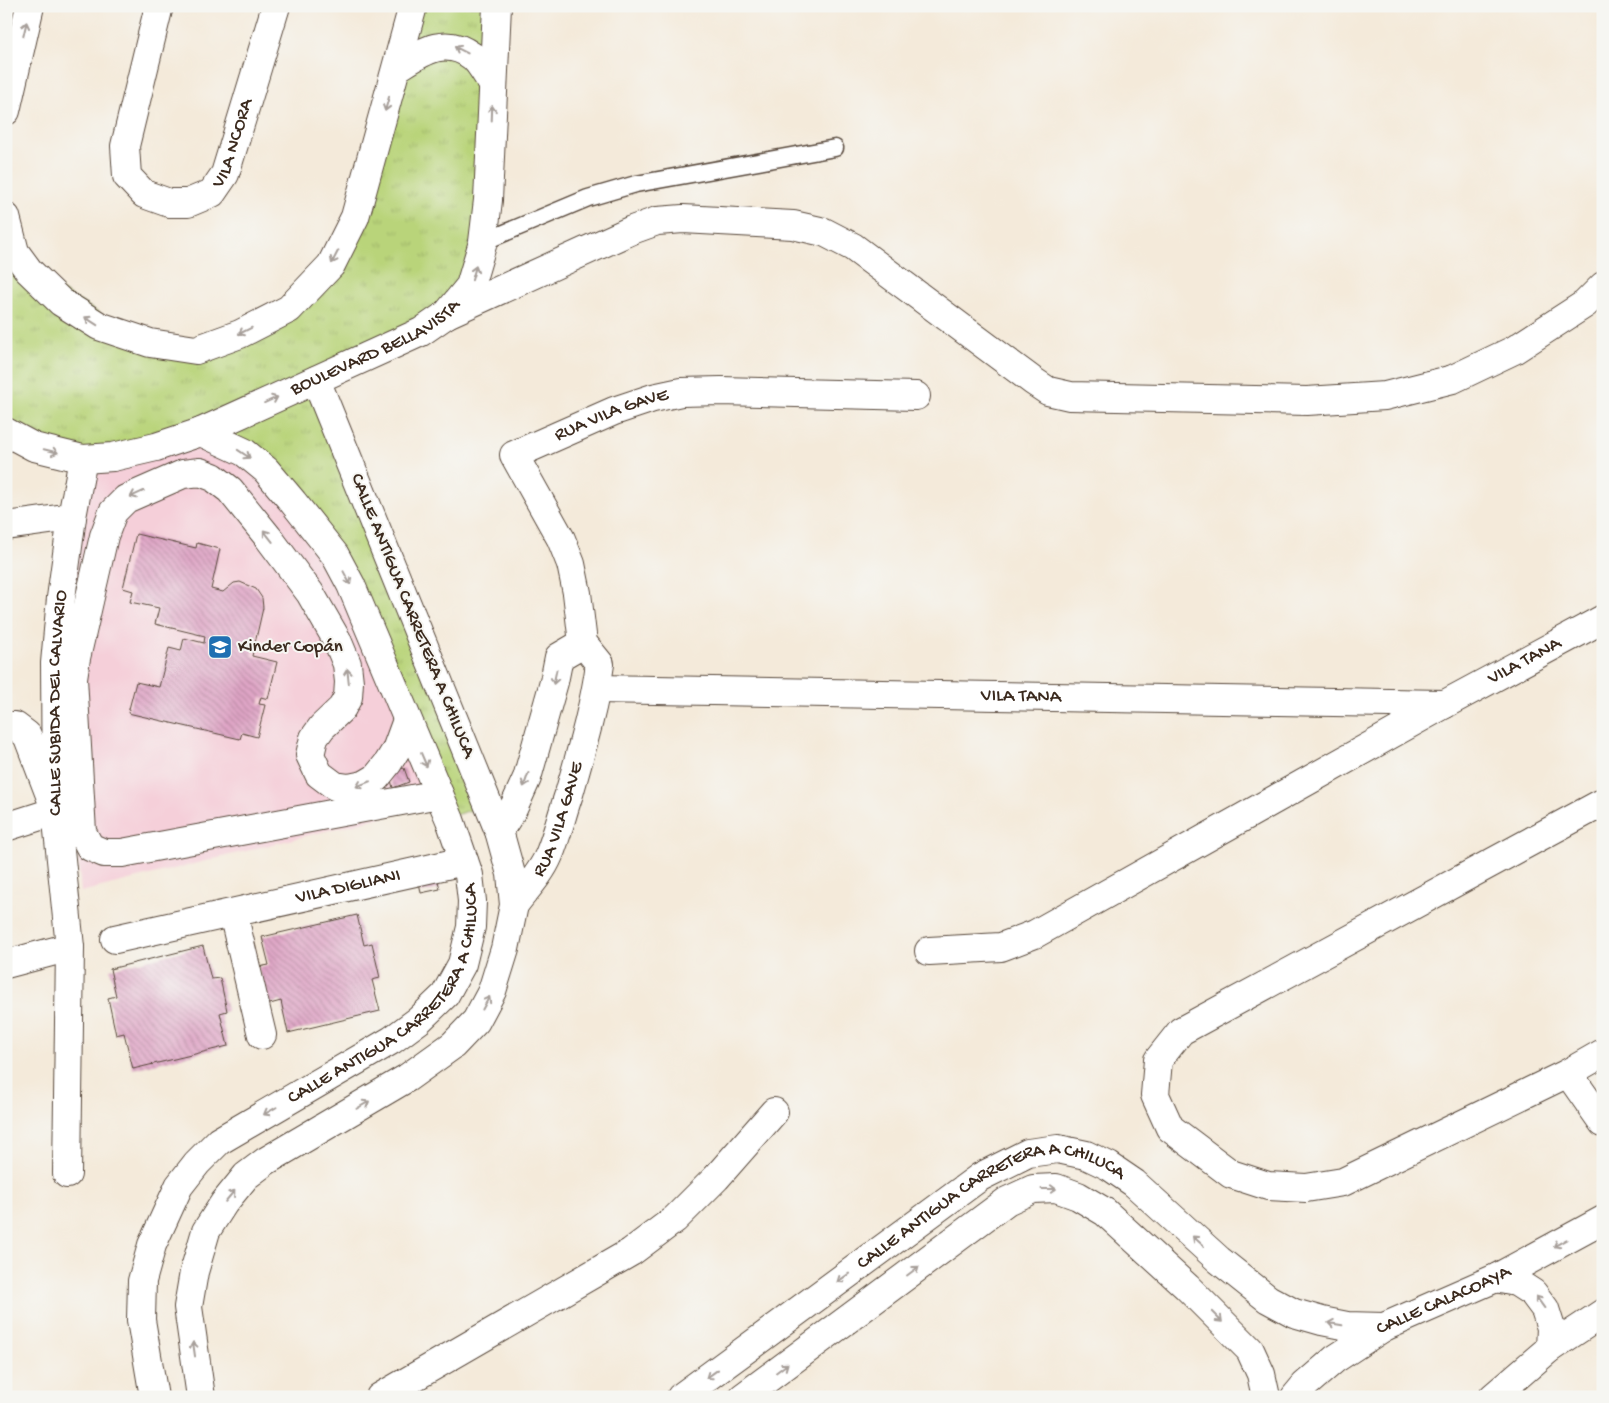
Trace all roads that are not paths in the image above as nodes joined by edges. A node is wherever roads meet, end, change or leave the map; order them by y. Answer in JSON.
{"nodes":[{"id":1,"x":30,"y":6,"type":"edge"},
{"id":2,"x":159,"y":6,"type":"edge"},
{"id":3,"x":276,"y":6,"type":"edge"},
{"id":4,"x":413,"y":6,"type":"edge"},
{"id":5,"x":497,"y":6,"type":"edge"},
{"id":6,"x":397,"y":68,"type":"junction"},
{"id":7,"x":493,"y":84,"type":"junction"},
{"id":8,"x":6,"y":111,"type":"edge"},
{"id":9,"x":835,"y":148,"type":"dead end"},
{"id":10,"x":6,"y":217,"type":"edge"},
{"id":11,"x":483,"y":242,"type":"junction"},
{"id":12,"x":18,"y":268,"type":"edge"},
{"id":13,"x":1603,"y":286,"type":"edge"},
{"id":14,"x":448,"y":314,"type":"junction"},
{"id":15,"x":316,"y":380,"type":"junction"},
{"id":16,"x":916,"y":396,"type":"dead end"},
{"id":17,"x":6,"y":432,"type":"edge"},
{"id":18,"x":201,"y":432,"type":"junction"},
{"id":19,"x":83,"y":459,"type":"junction"},
{"id":20,"x":72,"y":517,"type":"junction"},
{"id":21,"x":6,"y":526,"type":"edge"},
{"id":22,"x":1603,"y":619,"type":"edge"},
{"id":23,"x":583,"y":642,"type":"junction"},
{"id":24,"x":597,"y":688,"type":"junction"},
{"id":25,"x":1445,"y":704,"type":"junction"},
{"id":26,"x":407,"y":720,"type":"junction"},
{"id":27,"x":11,"y":726,"type":"edge"},
{"id":28,"x":439,"y":794,"type":"junction"},
{"id":29,"x":1600,"y":804,"type":"dead end"},
{"id":30,"x":56,"y":811,"type":"junction"},
{"id":31,"x":494,"y":819,"type":"junction"},
{"id":32,"x":450,"y":820,"type":"junction"},
{"id":33,"x":6,"y":827,"type":"edge"},
{"id":34,"x":464,"y":861,"type":"junction"},
{"id":35,"x":514,"y":905,"type":"junction"},
{"id":36,"x":233,"y":913,"type":"junction"},
{"id":37,"x":115,"y":939,"type":"dead end"},
{"id":38,"x":70,"y":947,"type":"junction"},
{"id":39,"x":929,"y":951,"type":"dead end"},
{"id":40,"x":6,"y":964,"type":"edge"},
{"id":41,"x":262,"y":1035,"type":"dead end"},
{"id":42,"x":1603,"y":1053,"type":"edge"},
{"id":43,"x":1568,"y":1073,"type":"junction"},
{"id":44,"x":774,"y":1112,"type":"dead end"},
{"id":45,"x":1603,"y":1123,"type":"edge"},
{"id":46,"x":67,"y":1174,"type":"dead end"},
{"id":47,"x":1603,"y":1220,"type":"edge"},
{"id":48,"x":1219,"y":1260,"type":"junction"},
{"id":49,"x":1496,"y":1278,"type":"junction"},
{"id":50,"x":1187,"y":1287,"type":"junction"},
{"id":51,"x":1603,"y":1313,"type":"edge"},
{"id":52,"x":1384,"y":1327,"type":"junction"},
{"id":53,"x":1550,"y":1348,"type":"junction"},
{"id":54,"x":154,"y":1397,"type":"edge"},
{"id":55,"x":201,"y":1397,"type":"edge"},
{"id":56,"x":380,"y":1397,"type":"edge"},
{"id":57,"x":681,"y":1397,"type":"edge"},
{"id":58,"x":743,"y":1397,"type":"edge"},
{"id":59,"x":1266,"y":1397,"type":"edge"},
{"id":60,"x":1295,"y":1397,"type":"edge"},
{"id":61,"x":1493,"y":1397,"type":"edge"}],
"edges":[{"from":8,"to":1,"type":"street","one_way":true},
{"from":2,"to":3,"type":"street","name":"VILA NCORA"},
{"from":4,"to":6,"type":"street"},
{"from":5,"to":7,"type":"street","name":"BOULEVARD BELLAVISTA"},
{"from":7,"to":6,"type":"street","one_way":true},
{"from":6,"to":12,"type":"street","one_way":true},
{"from":11,"to":7,"type":"street","name":"BOULEVARD BELLAVISTA","one_way":true},
{"from":9,"to":11,"type":"lane"},
{"from":10,"to":12,"type":"street"},
{"from":14,"to":11,"type":"street","name":"BOULEVARD BELLAVISTA","one_way":true},
{"from":13,"to":14,"type":"street"},
{"from":14,"to":15,"type":"street","name":"BOULEVARD BELLAVISTA"},
{"from":18,"to":15,"type":"street","name":"BOULEVARD BELLAVISTA","one_way":true},
{"from":15,"to":31,"type":"street","name":"CALLE ANTIGUA CARRETERA A CHILUCA"},
{"from":16,"to":23,"type":"street","name":"RUA VILA GAVE"},
{"from":17,"to":19,"type":"street","name":"BOULEVARD BELLAVISTA","one_way":true},
{"from":18,"to":19,"type":"street","name":"BOULEVARD BELLAVISTA"},
{"from":18,"to":26,"type":"street","name":"CALLE ANTIGUA CARRETERA A CHILUCA","one_way":true},
{"from":19,"to":20,"type":"street","name":"CALLE SUBIDA DEL CALVARIO"},
{"from":20,"to":21,"type":"street"},
{"from":20,"to":30,"type":"street","name":"CALLE SUBIDA DEL CALVARIO"},
{"from":22,"to":25,"type":"street","name":"VILA TANA"},
{"from":23,"to":24,"type":"street","name":"RUA VILA GAVE"},
{"from":23,"to":31,"type":"street","one_way":true},
{"from":24,"to":25,"type":"street","name":"VILA TANA"},
{"from":24,"to":35,"type":"street","name":"RUA VILA GAVE"},
{"from":25,"to":39,"type":"street","name":"VILA TANA"},
{"from":26,"to":28,"type":"street","name":"CALLE ANTIGUA CARRETERA A CHILUCA","one_way":true},
{"from":26,"to":28,"type":"street","one_way":true},
{"from":27,"to":30,"type":"street"},
{"from":28,"to":32,"type":"street","name":"CALLE ANTIGUA CARRETERA A CHILUCA"},
{"from":29,"to":43,"type":"street"},
{"from":30,"to":33,"type":"street"},
{"from":30,"to":38,"type":"street","name":"CALLE SUBIDA DEL CALVARIO"},
{"from":31,"to":32,"type":"street"},
{"from":31,"to":35,"type":"street","name":"CALLE ANTIGUA CARRETERA A CHILUCA"},
{"from":32,"to":34,"type":"street","name":"CALLE ANTIGUA CARRETERA A CHILUCA"},
{"from":34,"to":36,"type":"street","name":"VILA DIGLIANI"},
{"from":34,"to":54,"type":"street","name":"CALLE ANTIGUA CARRETERA A CHILUCA","one_way":true},
{"from":55,"to":35,"type":"street","name":"CALLE ANTIGUA CARRETERA A CHILUCA","one_way":true},
{"from":36,"to":37,"type":"street","name":"VILA DIGLIANI"},
{"from":36,"to":41,"type":"street"},
{"from":38,"to":40,"type":"street"},
{"from":38,"to":46,"type":"street","name":"CALLE SUBIDA DEL CALVARIO"},
{"from":42,"to":43,"type":"street"},
{"from":43,"to":45,"type":"street"},
{"from":44,"to":56,"type":"street"},
{"from":47,"to":49,"type":"street","name":"CALLE CALACOAYA","one_way":true},
{"from":48,"to":50,"type":"street"},
{"from":52,"to":48,"type":"street","name":"CALLE ANTIGUA CARRETERA A CHILUCA","one_way":true},
{"from":48,"to":57,"type":"street","name":"CALLE ANTIGUA CARRETERA A CHILUCA","one_way":true},
{"from":49,"to":52,"type":"street","name":"CALLE CALACOAYA"},
{"from":53,"to":49,"type":"street","one_way":true},
{"from":58,"to":50,"type":"street","name":"CALLE ANTIGUA CARRETERA A CHILUCA","one_way":true},
{"from":50,"to":59,"type":"street","name":"CALLE ANTIGUA CARRETERA A CHILUCA","one_way":true},
{"from":51,"to":53,"type":"street"},
{"from":52,"to":60,"type":"street","name":"CALLE CALACOAYA"},
{"from":53,"to":61,"type":"street"}]}
